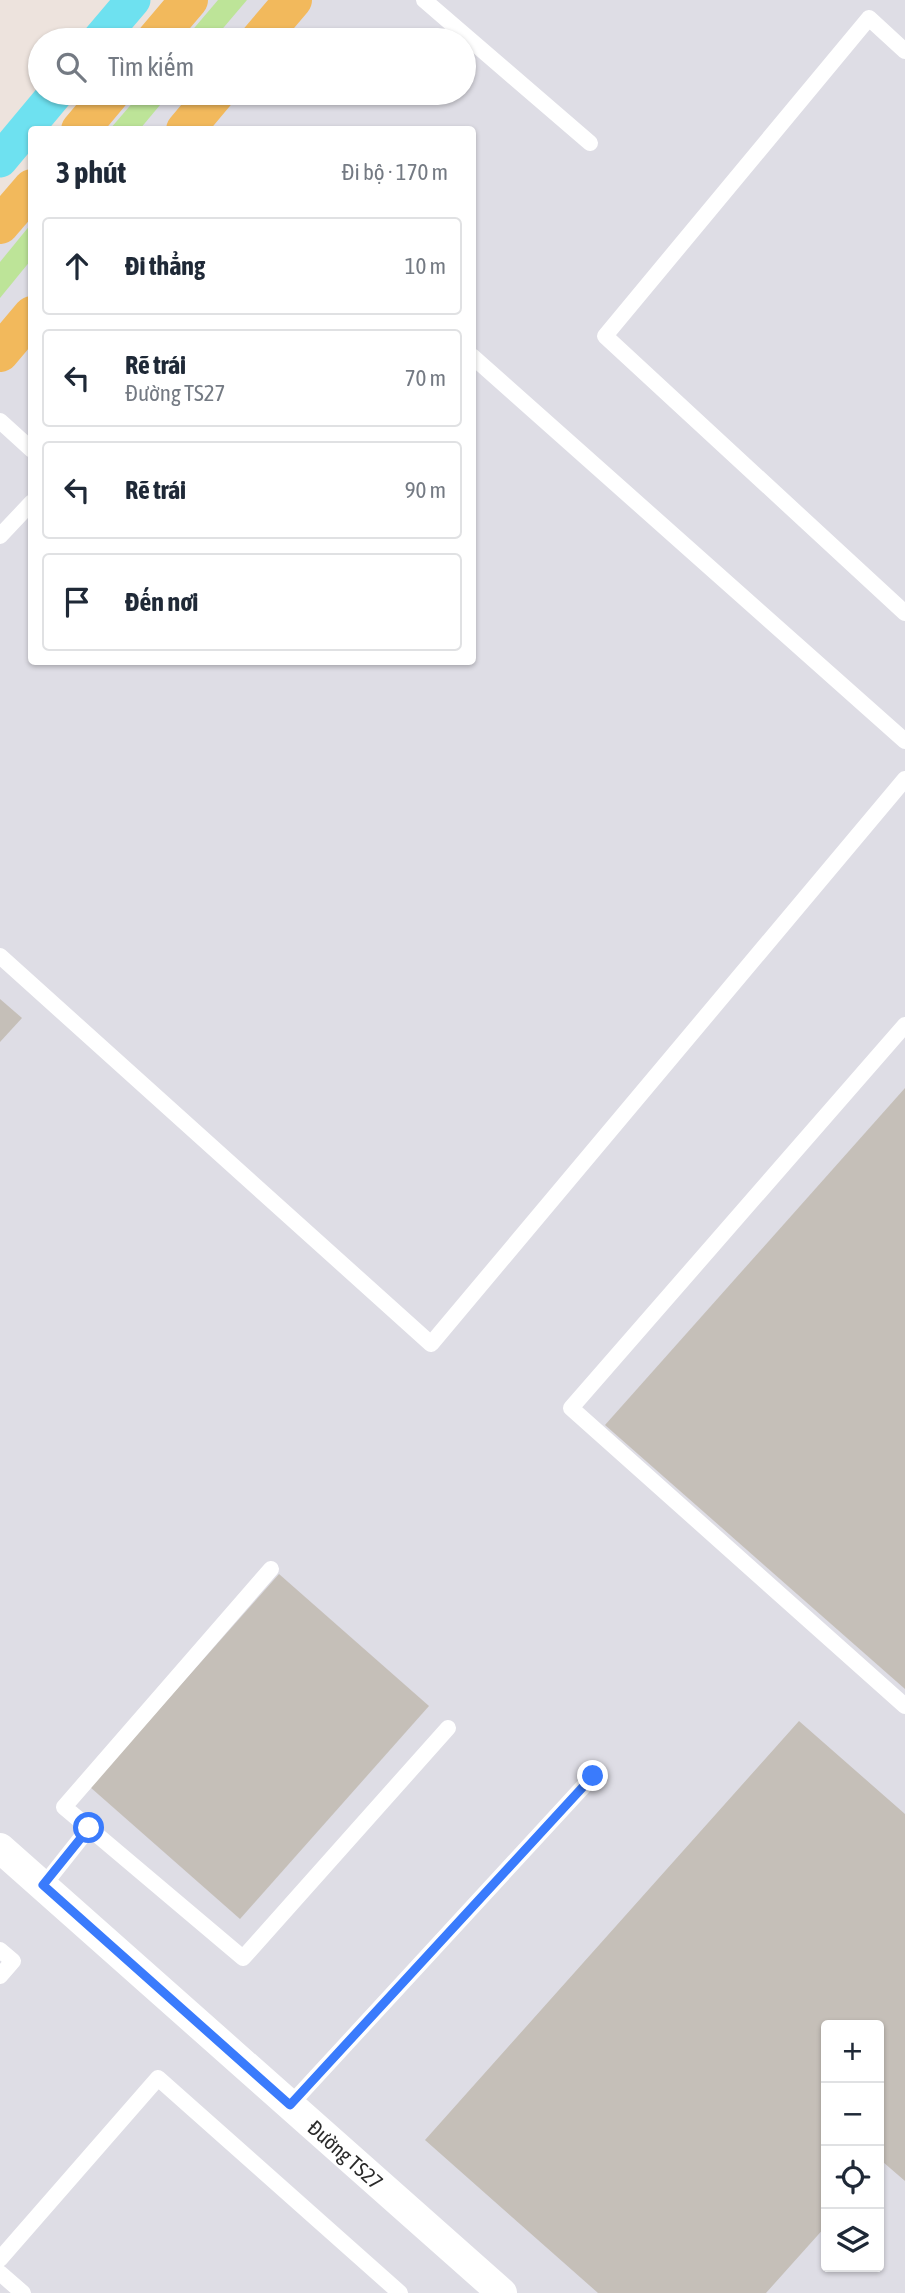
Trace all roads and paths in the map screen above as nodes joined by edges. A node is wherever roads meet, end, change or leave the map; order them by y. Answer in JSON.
{"nodes":[{"id":1,"x":189,"y":0,"type":"edge"},
{"id":2,"x":293,"y":0,"type":"edge"},
{"id":3,"x":424,"y":0,"type":"edge"},
{"id":4,"x":165,"y":28,"type":"edge"},
{"id":5,"x":269,"y":28,"type":"edge"},
{"id":6,"x":457,"y":28,"type":"edge"},
{"id":7,"x":476,"y":45,"type":"edge"},
{"id":8,"x":905,"y":51,"type":"edge"},
{"id":9,"x":101,"y":105,"type":"edge"},
{"id":10,"x":206,"y":105,"type":"edge"},
{"id":11,"x":83,"y":126,"type":"edge"},
{"id":12,"x":188,"y":126,"type":"edge"},
{"id":13,"x":590,"y":143,"type":"dead end"},
{"id":14,"x":28,"y":193,"type":"edge"},
{"id":15,"x":0,"y":225,"type":"edge"},
{"id":16,"x":28,"y":320,"type":"edge"},
{"id":17,"x":0,"y":353,"type":"edge"},
{"id":18,"x":476,"y":360,"type":"edge"},
{"id":19,"x":0,"y":421,"type":"edge"},
{"id":20,"x":28,"y":446,"type":"edge"},
{"id":21,"x":28,"y":506,"type":"edge"},
{"id":22,"x":0,"y":537,"type":"edge"},
{"id":23,"x":905,"y":613,"type":"edge"},
{"id":24,"x":905,"y":741,"type":"edge"},
{"id":25,"x":905,"y":779,"type":"edge"},
{"id":26,"x":0,"y":956,"type":"edge"},
{"id":27,"x":905,"y":1025,"type":"edge"},
{"id":28,"x":271,"y":1569,"type":"dead end"},
{"id":29,"x":905,"y":1706,"type":"edge"},
{"id":30,"x":448,"y":1728,"type":"dead end"},
{"id":31,"x":593,"y":1776,"type":"dead end"},
{"id":32,"x":89,"y":1828,"type":"junction"},
{"id":33,"x":0,"y":1848,"type":"edge"},
{"id":34,"x":43,"y":1885,"type":"junction"},
{"id":35,"x":0,"y":1950,"type":"edge"},
{"id":36,"x":0,"y":1976,"type":"edge"},
{"id":37,"x":290,"y":2105,"type":"junction"},
{"id":38,"x":0,"y":2259,"type":"edge"},
{"id":39,"x":0,"y":2273,"type":"edge"},
{"id":40,"x":23,"y":2293,"type":"edge"},
{"id":41,"x":400,"y":2293,"type":"edge"},
{"id":42,"x":502,"y":2293,"type":"edge"}],
"edges":[{"from":1,"to":4,"type":"main road"},
{"from":2,"to":5,"type":"main road"},
{"from":3,"to":6,"type":"lane"},
{"from":7,"to":13,"type":"lane"},
{"from":8,"to":23,"type":"lane"},
{"from":9,"to":11,"type":"main road"},
{"from":10,"to":12,"type":"main road"},
{"from":14,"to":15,"type":"main road"},
{"from":16,"to":17,"type":"main road"},
{"from":18,"to":24,"type":"lane"},
{"from":19,"to":20,"type":"lane"},
{"from":21,"to":22,"type":"lane"},
{"from":25,"to":26,"type":"lane"},
{"from":27,"to":29,"type":"lane"},
{"from":28,"to":32,"type":"lane"},
{"from":30,"to":32,"type":"lane"},
{"from":31,"to":37,"type":"lane"},
{"from":32,"to":34,"type":"lane"},
{"from":33,"to":34,"type":"street","name":"Đường TS27"},
{"from":34,"to":37,"type":"street","name":"Đường TS27"},
{"from":35,"to":36,"type":"lane"},
{"from":37,"to":42,"type":"street","name":"Đường TS27"},
{"from":38,"to":41,"type":"lane"},
{"from":39,"to":40,"type":"lane"}]}
